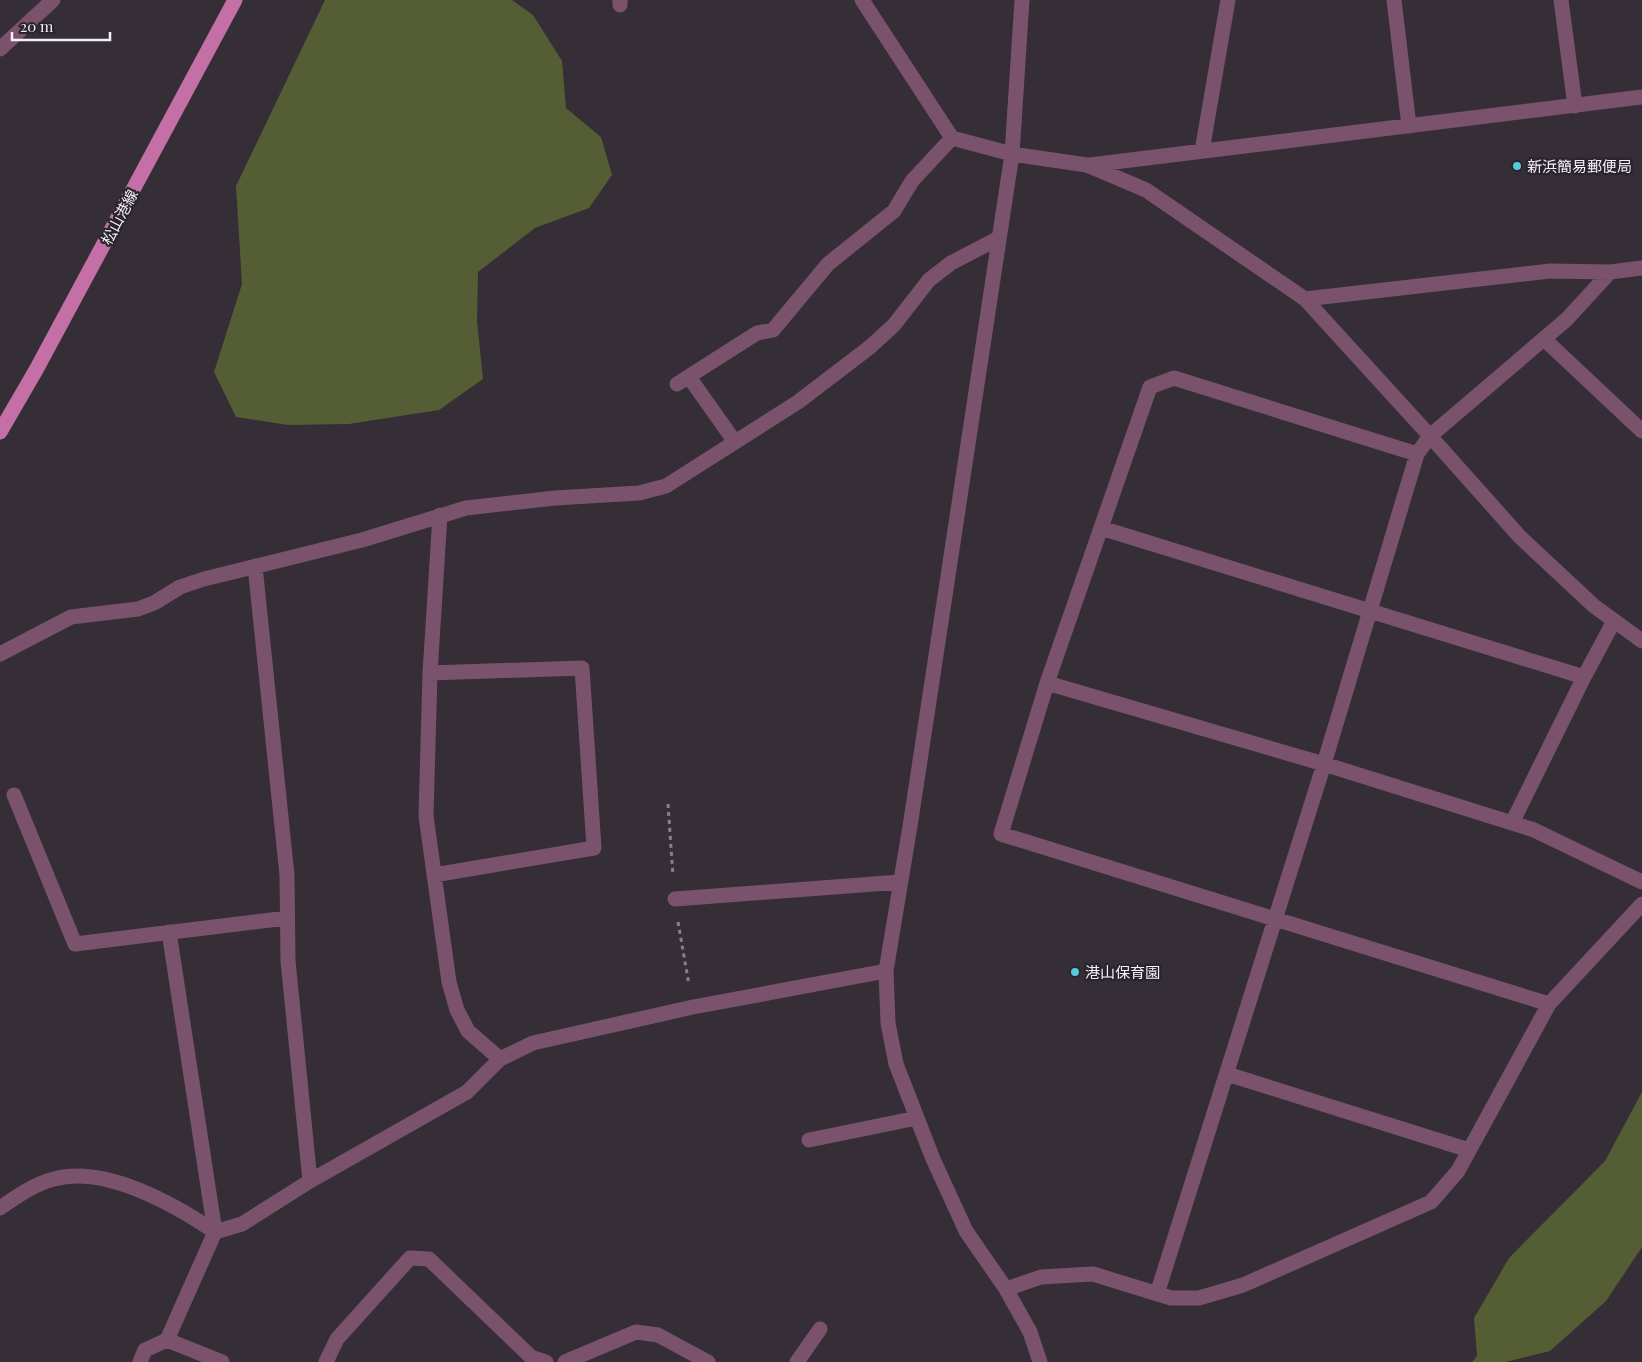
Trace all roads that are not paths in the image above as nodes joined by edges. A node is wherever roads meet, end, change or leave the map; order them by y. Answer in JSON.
{"nodes":[{"id":1,"x":53,"y":0,"type":"edge"},
{"id":2,"x":235,"y":0,"type":"edge"},
{"id":3,"x":862,"y":0,"type":"edge"},
{"id":4,"x":1022,"y":0,"type":"edge"},
{"id":5,"x":1228,"y":0,"type":"edge"},
{"id":6,"x":1394,"y":0,"type":"edge"},
{"id":7,"x":1561,"y":0,"type":"edge"},
{"id":8,"x":0,"y":49,"type":"edge"},
{"id":9,"x":1642,"y":97,"type":"edge"},
{"id":10,"x":1575,"y":106,"type":"junction"},
{"id":11,"x":1409,"y":126,"type":"junction"},
{"id":12,"x":952,"y":138,"type":"junction"},
{"id":13,"x":1202,"y":151,"type":"junction"},
{"id":14,"x":1012,"y":154,"type":"junction"},
{"id":15,"x":1087,"y":166,"type":"junction"},
{"id":16,"x":999,"y":238,"type":"junction"},
{"id":17,"x":1642,"y":268,"type":"edge"},
{"id":18,"x":1610,"y":272,"type":"junction"},
{"id":19,"x":1306,"y":299,"type":"junction"},
{"id":20,"x":1544,"y":339,"type":"junction"},
{"id":21,"x":1642,"y":431,"type":"edge"},
{"id":22,"x":0,"y":432,"type":"edge"},
{"id":23,"x":1430,"y":436,"type":"junction"},
{"id":24,"x":736,"y":442,"type":"junction"},
{"id":25,"x":1417,"y":454,"type":"junction"},
{"id":26,"x":440,"y":515,"type":"junction"},
{"id":27,"x":1101,"y":528,"type":"junction"},
{"id":28,"x":255,"y":566,"type":"junction"},
{"id":29,"x":1370,"y":611,"type":"junction"},
{"id":30,"x":1614,"y":621,"type":"junction"},
{"id":31,"x":1642,"y":641,"type":"edge"},
{"id":32,"x":0,"y":654,"type":"edge"},
{"id":33,"x":430,"y":673,"type":"junction"},
{"id":34,"x":1584,"y":677,"type":"junction"},
{"id":35,"x":1047,"y":684,"type":"junction"},
{"id":36,"x":1324,"y":764,"type":"junction"},
{"id":37,"x":14,"y":795,"type":"dead end"},
{"id":38,"x":1512,"y":823,"type":"junction"},
{"id":39,"x":434,"y":875,"type":"junction"},
{"id":40,"x":900,"y":882,"type":"junction"},
{"id":41,"x":1642,"y":882,"type":"edge"},
{"id":42,"x":675,"y":899,"type":"dead end"},
{"id":43,"x":1642,"y":904,"type":"edge"},
{"id":44,"x":287,"y":918,"type":"junction"},
{"id":45,"x":1276,"y":918,"type":"junction"},
{"id":46,"x":169,"y":932,"type":"junction"},
{"id":47,"x":886,"y":971,"type":"junction"},
{"id":48,"x":1549,"y":1004,"type":"junction"},
{"id":49,"x":500,"y":1059,"type":"junction"},
{"id":50,"x":1227,"y":1074,"type":"junction"},
{"id":51,"x":917,"y":1118,"type":"junction"},
{"id":52,"x":809,"y":1140,"type":"dead end"},
{"id":53,"x":1469,"y":1150,"type":"junction"},
{"id":54,"x":310,"y":1181,"type":"junction"},
{"id":55,"x":0,"y":1208,"type":"edge"},
{"id":56,"x":215,"y":1232,"type":"junction"},
{"id":57,"x":1006,"y":1289,"type":"junction"},
{"id":58,"x":1156,"y":1294,"type":"junction"},
{"id":59,"x":820,"y":1329,"type":"dead end"},
{"id":60,"x":166,"y":1340,"type":"junction"},
{"id":61,"x":140,"y":1362,"type":"edge"},
{"id":62,"x":222,"y":1362,"type":"edge"},
{"id":63,"x":326,"y":1362,"type":"edge"},
{"id":64,"x":546,"y":1362,"type":"edge"},
{"id":65,"x":565,"y":1362,"type":"edge"},
{"id":66,"x":708,"y":1362,"type":"edge"},
{"id":67,"x":797,"y":1362,"type":"edge"},
{"id":68,"x":1040,"y":1362,"type":"edge"}],
"edges":[{"from":1,"to":8,"type":"street"},
{"from":2,"to":22,"type":"main road","name":"松山港線"},
{"from":3,"to":12,"type":"street"},
{"from":4,"to":14,"type":"street"},
{"from":5,"to":13,"type":"street"},
{"from":6,"to":11,"type":"street"},
{"from":7,"to":10,"type":"street"},
{"from":9,"to":10,"type":"street"},
{"from":10,"to":11,"type":"street"},
{"from":11,"to":13,"type":"street"},
{"from":12,"to":14,"type":"street"},
{"from":12,"to":24,"type":"street"},
{"from":13,"to":15,"type":"street"},
{"from":14,"to":15,"type":"street"},
{"from":14,"to":16,"type":"street"},
{"from":15,"to":19,"type":"street"},
{"from":16,"to":24,"type":"street"},
{"from":16,"to":40,"type":"street"},
{"from":17,"to":18,"type":"street"},
{"from":18,"to":19,"type":"street"},
{"from":18,"to":20,"type":"street"},
{"from":19,"to":23,"type":"street"},
{"from":20,"to":21,"type":"street"},
{"from":20,"to":23,"type":"street"},
{"from":23,"to":25,"type":"street"},
{"from":23,"to":30,"type":"street"},
{"from":24,"to":26,"type":"street"},
{"from":25,"to":27,"type":"street"},
{"from":25,"to":29,"type":"street"},
{"from":26,"to":28,"type":"street"},
{"from":26,"to":33,"type":"street"},
{"from":27,"to":29,"type":"street"},
{"from":27,"to":35,"type":"street"},
{"from":28,"to":32,"type":"street"},
{"from":28,"to":44,"type":"street"},
{"from":29,"to":34,"type":"street"},
{"from":29,"to":36,"type":"street"},
{"from":30,"to":31,"type":"street"},
{"from":30,"to":34,"type":"street"},
{"from":33,"to":39,"type":"street"},
{"from":33,"to":39,"type":"street"},
{"from":34,"to":38,"type":"street"},
{"from":35,"to":36,"type":"street"},
{"from":35,"to":45,"type":"street"},
{"from":36,"to":38,"type":"street"},
{"from":36,"to":45,"type":"street"},
{"from":37,"to":46,"type":"street"},
{"from":38,"to":41,"type":"street"},
{"from":39,"to":49,"type":"street"},
{"from":40,"to":42,"type":"street"},
{"from":40,"to":47,"type":"street"},
{"from":43,"to":48,"type":"street"},
{"from":44,"to":46,"type":"street"},
{"from":44,"to":54,"type":"street"},
{"from":45,"to":48,"type":"street"},
{"from":45,"to":50,"type":"street"},
{"from":46,"to":56,"type":"street"},
{"from":47,"to":49,"type":"street"},
{"from":47,"to":51,"type":"street"},
{"from":48,"to":53,"type":"street"},
{"from":49,"to":54,"type":"street"},
{"from":50,"to":53,"type":"street"},
{"from":50,"to":58,"type":"street"},
{"from":51,"to":52,"type":"street"},
{"from":51,"to":57,"type":"street"},
{"from":53,"to":58,"type":"street"},
{"from":54,"to":56,"type":"street"},
{"from":55,"to":56,"type":"street"},
{"from":56,"to":60,"type":"street"},
{"from":57,"to":58,"type":"street"},
{"from":57,"to":68,"type":"street"},
{"from":59,"to":67,"type":"street"},
{"from":60,"to":61,"type":"street"},
{"from":60,"to":62,"type":"street"},
{"from":63,"to":64,"type":"street"},
{"from":65,"to":66,"type":"street"}]}
